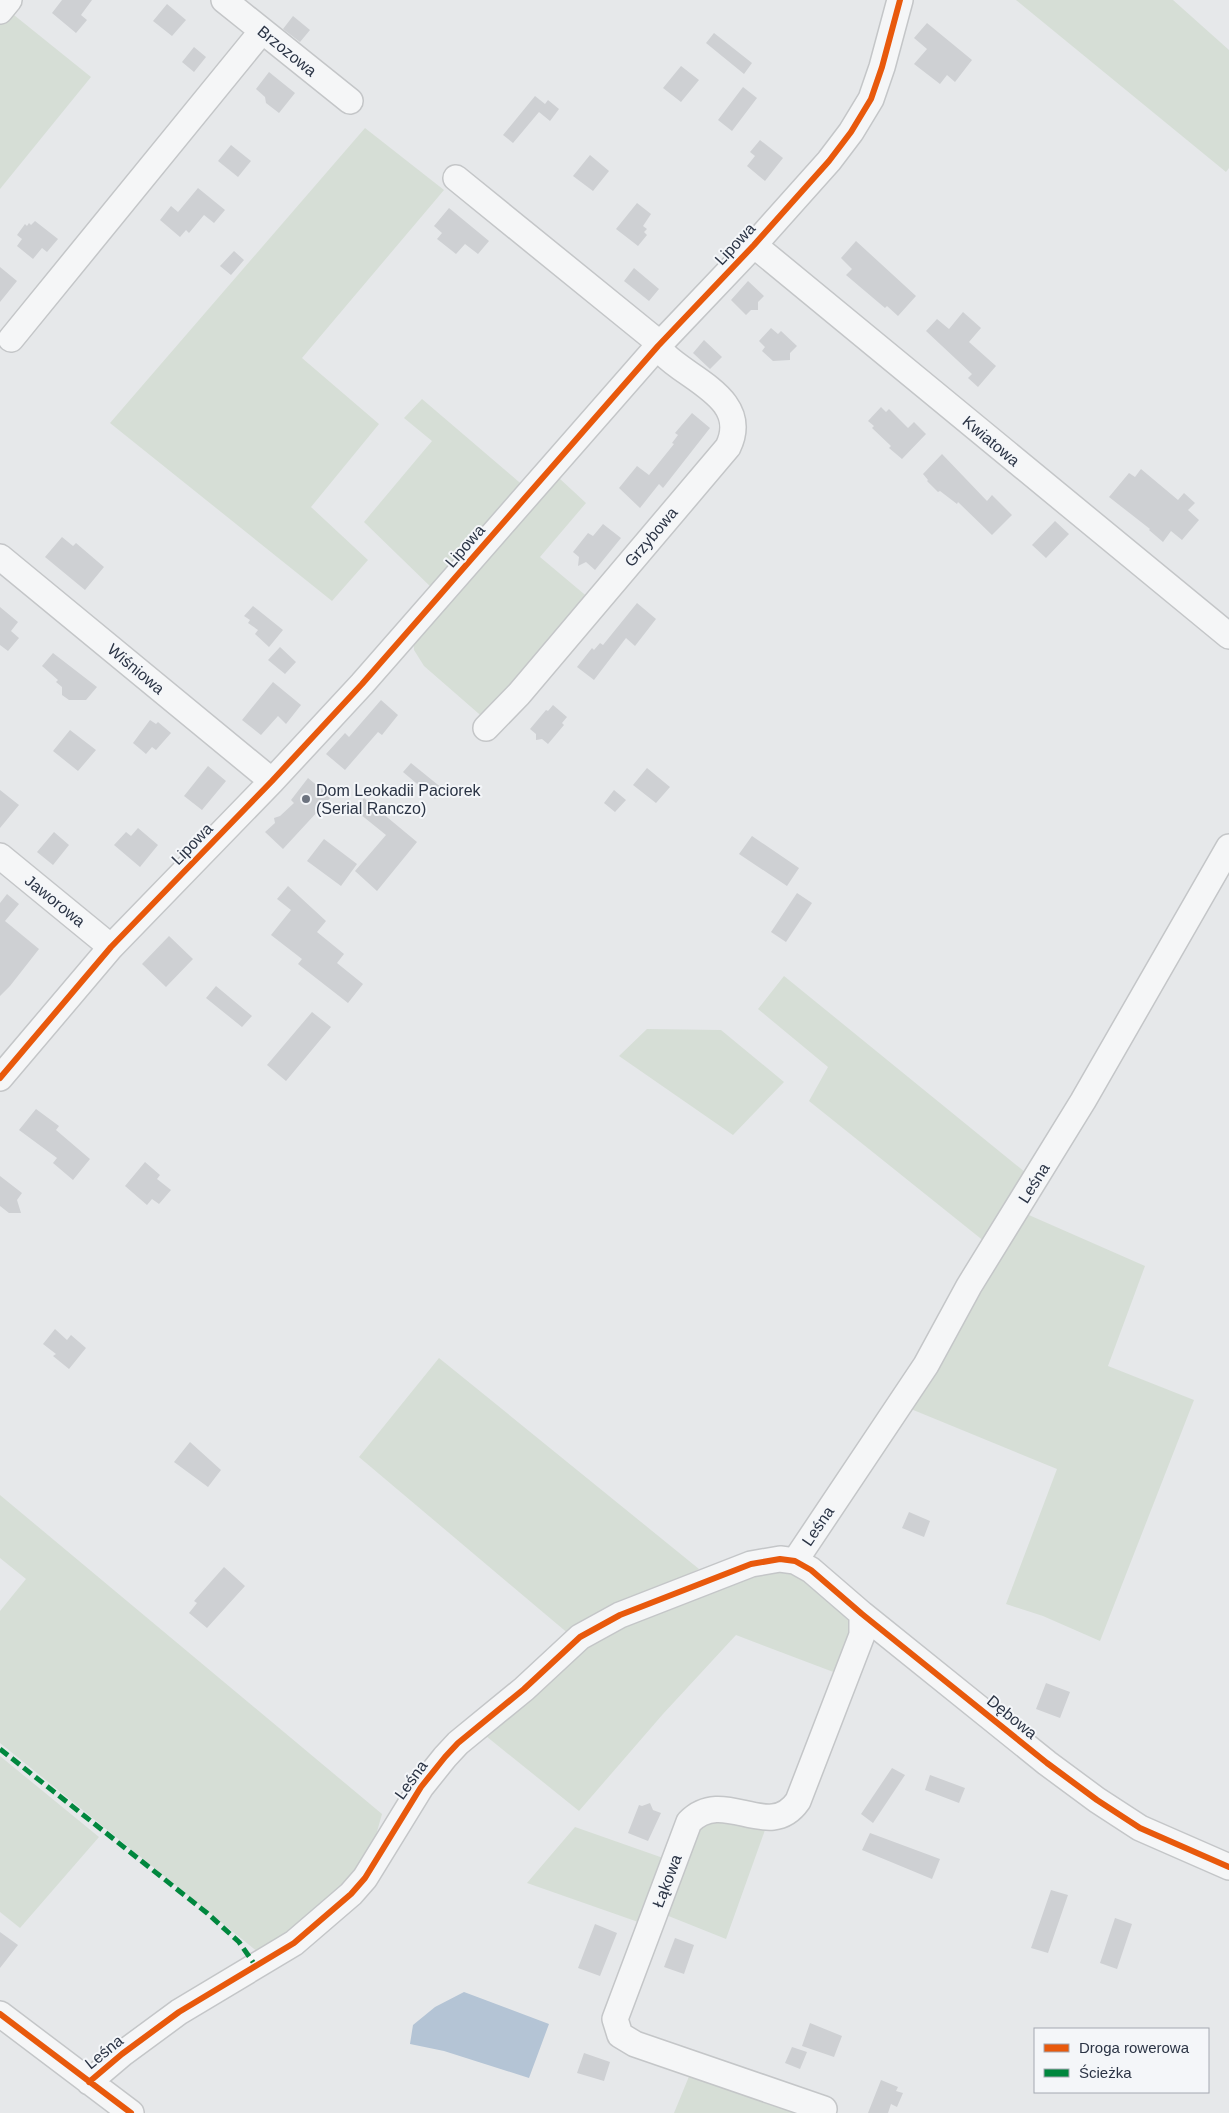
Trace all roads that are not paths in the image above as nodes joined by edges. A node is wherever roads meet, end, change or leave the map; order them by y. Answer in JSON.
{"nodes":[{"id":1,"x":9,"y":0,"type":"edge"},
{"id":2,"x":224,"y":0,"type":"edge"},
{"id":3,"x":900,"y":0,"type":"edge"},
{"id":4,"x":0,"y":11,"type":"edge"},
{"id":5,"x":262,"y":31,"type":"junction"},
{"id":6,"x":350,"y":101,"type":"dead end"},
{"id":7,"x":456,"y":178,"type":"dead end"},
{"id":8,"x":754,"y":245,"type":"junction"},
{"id":9,"x":11,"y":339,"type":"dead end"},
{"id":10,"x":658,"y":346,"type":"junction"},
{"id":11,"x":0,"y":557,"type":"edge"},
{"id":12,"x":1229,"y":636,"type":"edge"},
{"id":13,"x":486,"y":728,"type":"dead end"},
{"id":14,"x":272,"y":781,"type":"junction"},
{"id":15,"x":1229,"y":847,"type":"edge"},
{"id":16,"x":0,"y":856,"type":"edge"},
{"id":17,"x":111,"y":947,"type":"junction"},
{"id":18,"x":0,"y":1078,"type":"edge"},
{"id":19,"x":795,"y":1562,"type":"junction"},
{"id":20,"x":862,"y":1614,"type":"junction"},
{"id":21,"x":1229,"y":1867,"type":"edge"},
{"id":22,"x":0,"y":2014,"type":"edge"},
{"id":23,"x":90,"y":2082,"type":"junction"},
{"id":24,"x":824,"y":2109,"type":"dead end"},
{"id":25,"x":131,"y":2113,"type":"edge"}],
"edges":[{"from":1,"to":4,"type":"street"},
{"from":2,"to":5,"type":"street","name":"Brzozowa"},
{"from":3,"to":8,"type":"street","name":"Lipowa"},
{"from":5,"to":6,"type":"street","name":"Brzozowa"},
{"from":5,"to":9,"type":"street"},
{"from":7,"to":10,"type":"street","name":"Grzybowa"},
{"from":8,"to":10,"type":"street","name":"Lipowa"},
{"from":8,"to":12,"type":"street","name":"Kwiatowa"},
{"from":10,"to":13,"type":"street","name":"Grzybowa"},
{"from":10,"to":14,"type":"street","name":"Lipowa"},
{"from":11,"to":14,"type":"street","name":"Wiśniowa"},
{"from":14,"to":17,"type":"street","name":"Lipowa"},
{"from":15,"to":19,"type":"street","name":"Leśna"},
{"from":16,"to":17,"type":"street","name":"Jaworowa"},
{"from":17,"to":18,"type":"street","name":"Lipowa"},
{"from":19,"to":20,"type":"street","name":"Dębowa"},
{"from":19,"to":23,"type":"street","name":"Leśna"},
{"from":20,"to":21,"type":"street","name":"Dębowa"},
{"from":20,"to":24,"type":"street","name":"Łąkowa"},
{"from":22,"to":23,"type":"street"},
{"from":23,"to":25,"type":"street"}]}
